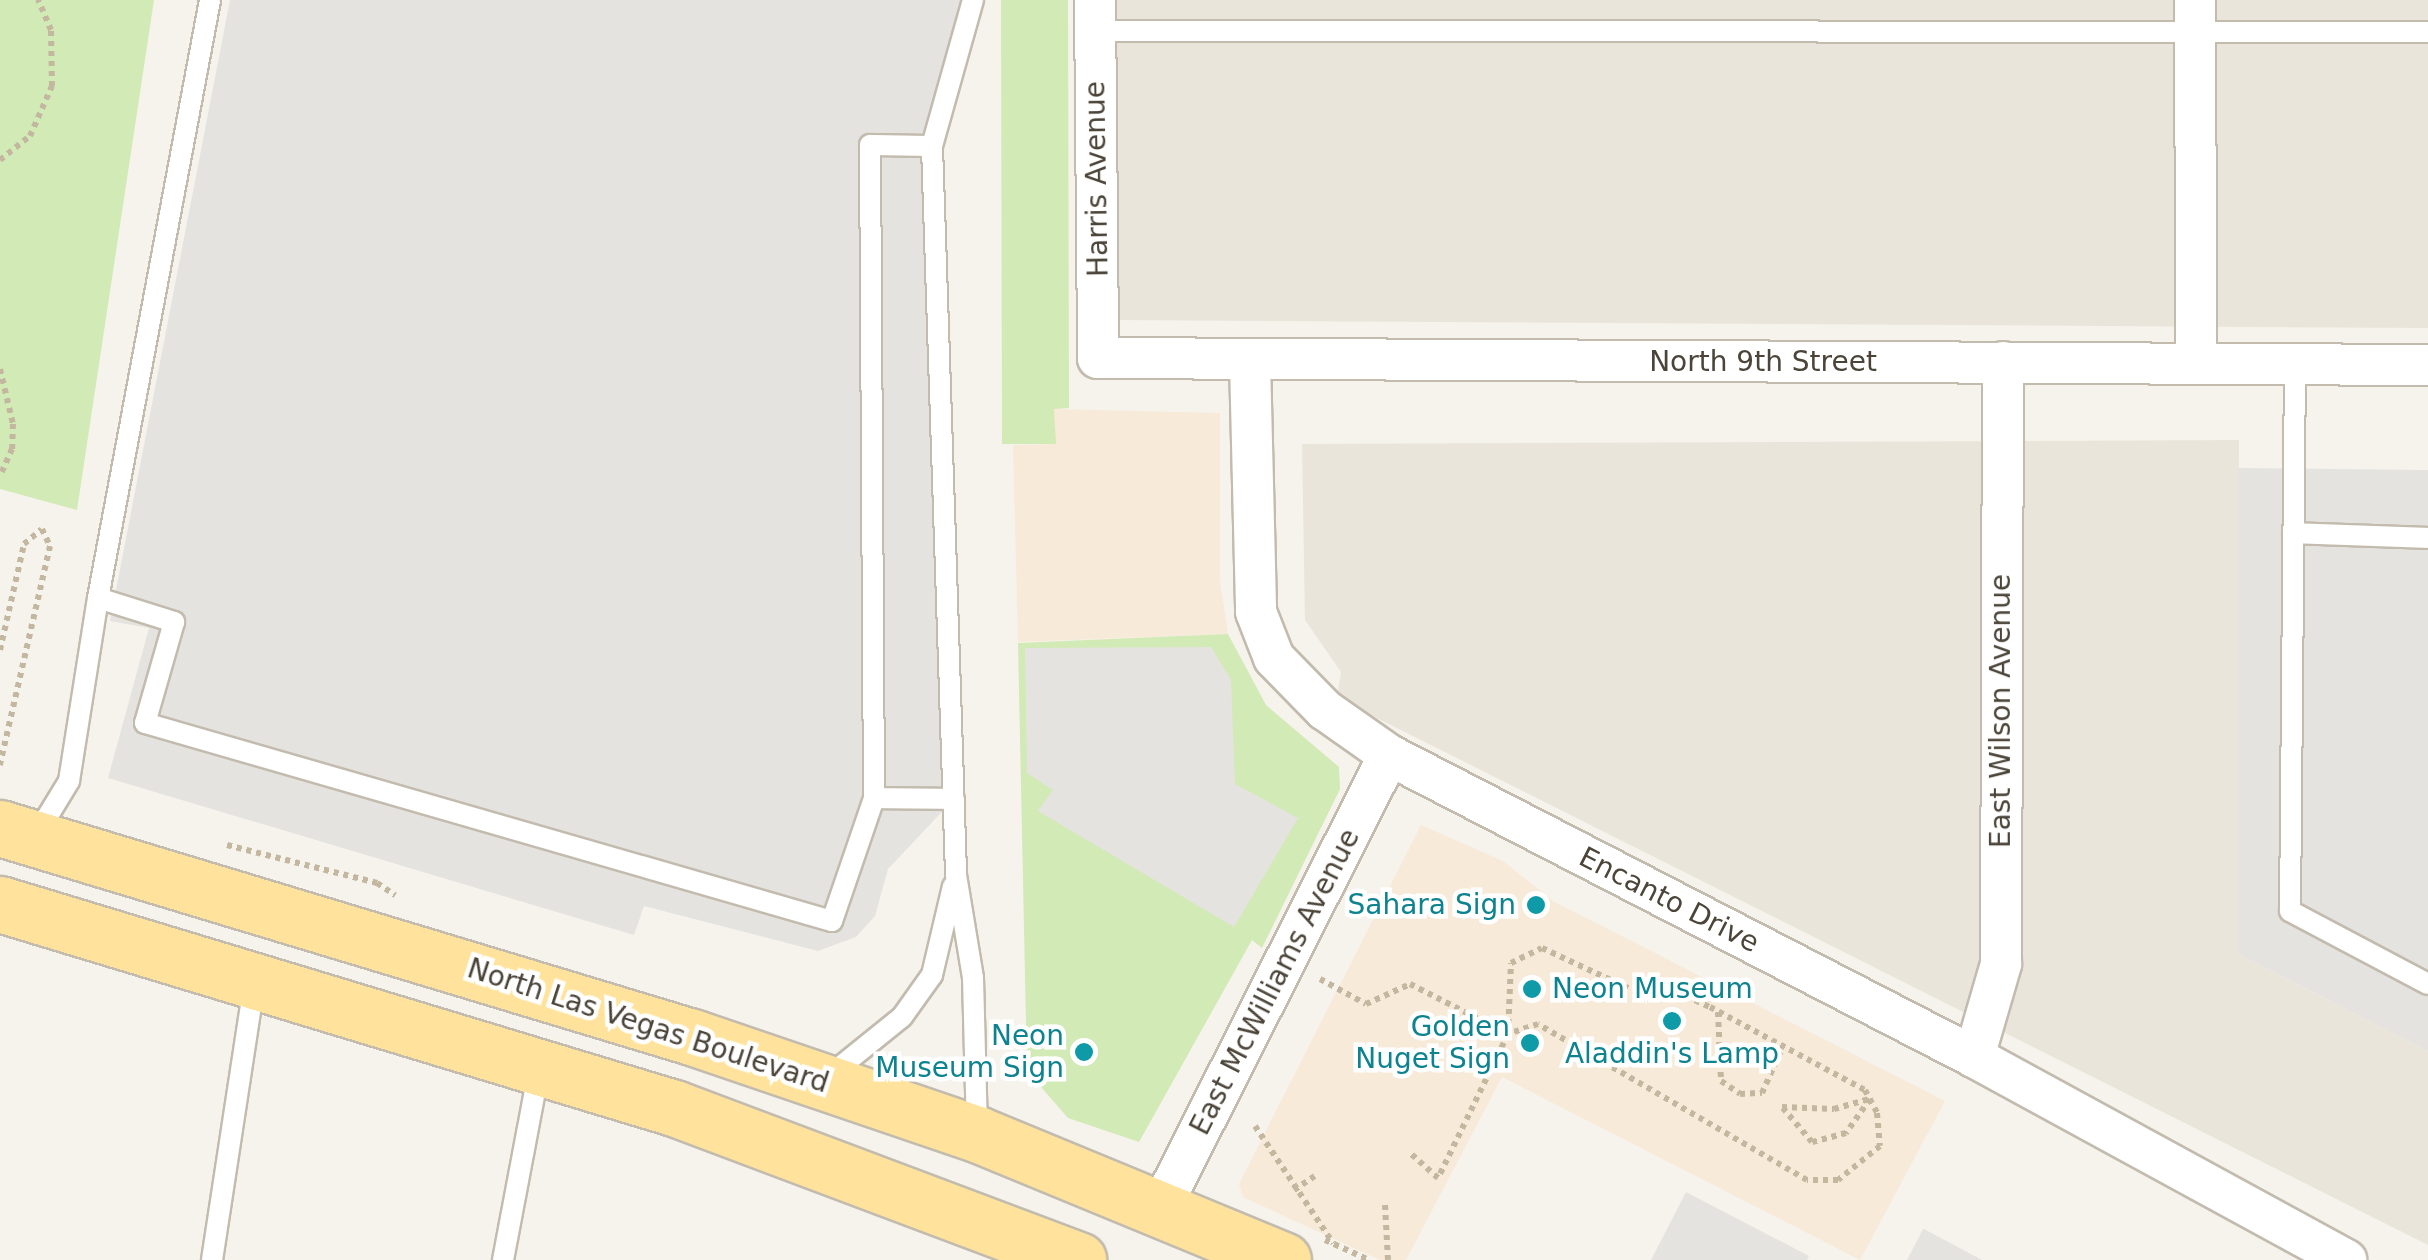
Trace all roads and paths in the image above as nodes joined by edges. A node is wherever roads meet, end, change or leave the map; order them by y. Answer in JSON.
{"nodes":[{"id":1,"x":38,"y":0,"type":"edge"},
{"id":2,"x":210,"y":0,"type":"edge"},
{"id":3,"x":972,"y":0,"type":"edge"},
{"id":4,"x":1095,"y":16,"type":"edge"},
{"id":5,"x":2196,"y":16,"type":"edge"},
{"id":6,"x":2428,"y":32,"type":"edge"},
{"id":7,"x":932,"y":146,"type":"junction"},
{"id":8,"x":0,"y":160,"type":"edge"},
{"id":9,"x":1098,"y":358,"type":"joint"},
{"id":10,"x":1250,"y":361,"type":"junction"},
{"id":11,"x":2002,"y":362,"type":"junction"},
{"id":12,"x":2196,"y":362,"type":"junction"},
{"id":13,"x":2295,"y":363,"type":"junction"},
{"id":14,"x":2428,"y":365,"type":"edge"},
{"id":15,"x":0,"y":369,"type":"edge"},
{"id":16,"x":0,"y":476,"type":"edge"},
{"id":17,"x":2293,"y":533,"type":"junction"},
{"id":18,"x":2428,"y":538,"type":"edge"},
{"id":19,"x":98,"y":598,"type":"junction"},
{"id":20,"x":0,"y":650,"type":"edge"},
{"id":21,"x":1390,"y":754,"type":"junction"},
{"id":22,"x":0,"y":765,"type":"edge"},
{"id":23,"x":874,"y":798,"type":"junction"},
{"id":24,"x":954,"y":799,"type":"junction"},
{"id":25,"x":17,"y":834,"type":"edge"},
{"id":26,"x":956,"y":875,"type":"junction"},
{"id":27,"x":0,"y":904,"type":"edge"},
{"id":28,"x":271,"y":907,"type":"junction"},
{"id":29,"x":1284,"y":961,"type":"junction"},
{"id":30,"x":255,"y":982,"type":"junction"},
{"id":31,"x":2428,"y":984,"type":"edge"},
{"id":32,"x":1718,"y":1011,"type":"junction"},
{"id":33,"x":1508,"y":1034,"type":"junction"},
{"id":34,"x":1782,"y":1046,"type":"junction"},
{"id":35,"x":1974,"y":1057,"type":"junction"},
{"id":36,"x":539,"y":1068,"type":"junction"},
{"id":37,"x":822,"y":1081,"type":"junction"},
{"id":38,"x":1870,"y":1100,"type":"junction"},
{"id":39,"x":1255,"y":1126,"type":"dead end"},
{"id":40,"x":977,"y":1134,"type":"junction"},
{"id":41,"x":1411,"y":1154,"type":"dead end"},
{"id":42,"x":1315,"y":1176,"type":"dead end"},
{"id":43,"x":1294,"y":1190,"type":"junction"},
{"id":44,"x":1385,"y":1205,"type":"dead end"},
{"id":45,"x":1160,"y":1209,"type":"junction"},
{"id":46,"x":1018,"y":1247,"type":"edge"},
{"id":47,"x":1308,"y":1252,"type":"edge"},
{"id":48,"x":212,"y":1260,"type":"edge"},
{"id":49,"x":504,"y":1260,"type":"edge"},
{"id":50,"x":1078,"y":1260,"type":"edge"},
{"id":51,"x":1388,"y":1260,"type":"edge"},
{"id":52,"x":2346,"y":1260,"type":"edge"}],
"edges":[{"from":1,"to":8,"type":"path"},
{"from":2,"to":19,"type":"lane"},
{"from":3,"to":7,"type":"lane"},
{"from":4,"to":5,"type":"lane"},
{"from":4,"to":9,"type":"street","name":"Harris Avenue"},
{"from":5,"to":6,"type":"lane"},
{"from":5,"to":12,"type":"street"},
{"from":7,"to":23,"type":"lane"},
{"from":7,"to":24,"type":"lane"},
{"from":9,"to":10,"type":"street","name":"North 9th Street"},
{"from":10,"to":11,"type":"street","name":"North 9th Street"},
{"from":10,"to":21,"type":"street","name":"Encanto Drive"},
{"from":11,"to":12,"type":"street","name":"North 9th Street"},
{"from":11,"to":35,"type":"street","name":"East Wilson Avenue"},
{"from":12,"to":13,"type":"street","name":"North 9th Street"},
{"from":13,"to":14,"type":"street","name":"North 9th Street"},
{"from":13,"to":17,"type":"lane"},
{"from":15,"to":16,"type":"path"},
{"from":17,"to":18,"type":"lane"},
{"from":17,"to":31,"type":"lane"},
{"from":19,"to":23,"type":"lane"},
{"from":19,"to":25,"type":"lane"},
{"from":20,"to":22,"type":"path"},
{"from":21,"to":29,"type":"street","name":"East McWilliams Avenue"},
{"from":21,"to":35,"type":"street","name":"Encanto Drive"},
{"from":23,"to":24,"type":"lane"},
{"from":24,"to":26,"type":"lane"},
{"from":25,"to":28,"type":"main road","name":"North Las Vegas Boulevard"},
{"from":26,"to":37,"type":"lane"},
{"from":26,"to":40,"type":"lane"},
{"from":27,"to":30,"type":"main road"},
{"from":28,"to":30,"type":"main road"},
{"from":28,"to":37,"type":"main road","name":"North Las Vegas Boulevard"},
{"from":29,"to":33,"type":"path"},
{"from":29,"to":45,"type":"street","name":"East McWilliams Avenue"},
{"from":30,"to":36,"type":"main road"},
{"from":30,"to":48,"type":"lane"},
{"from":32,"to":33,"type":"path"},
{"from":32,"to":34,"type":"path"},
{"from":32,"to":34,"type":"path"},
{"from":33,"to":38,"type":"path"},
{"from":33,"to":41,"type":"path"},
{"from":34,"to":38,"type":"path"},
{"from":35,"to":52,"type":"street","name":"Encanto Drive"},
{"from":36,"to":46,"type":"main road"},
{"from":36,"to":49,"type":"lane"},
{"from":37,"to":40,"type":"main road","name":"North Las Vegas Boulevard"},
{"from":38,"to":38,"type":"path"},
{"from":39,"to":43,"type":"path"},
{"from":40,"to":45,"type":"main road","name":"North Las Vegas Boulevard"},
{"from":40,"to":46,"type":"main road"},
{"from":42,"to":43,"type":"path"},
{"from":43,"to":47,"type":"path"},
{"from":44,"to":51,"type":"path"},
{"from":45,"to":47,"type":"main road","name":"North Las Vegas Boulevard"},
{"from":46,"to":50,"type":"main road"}]}
